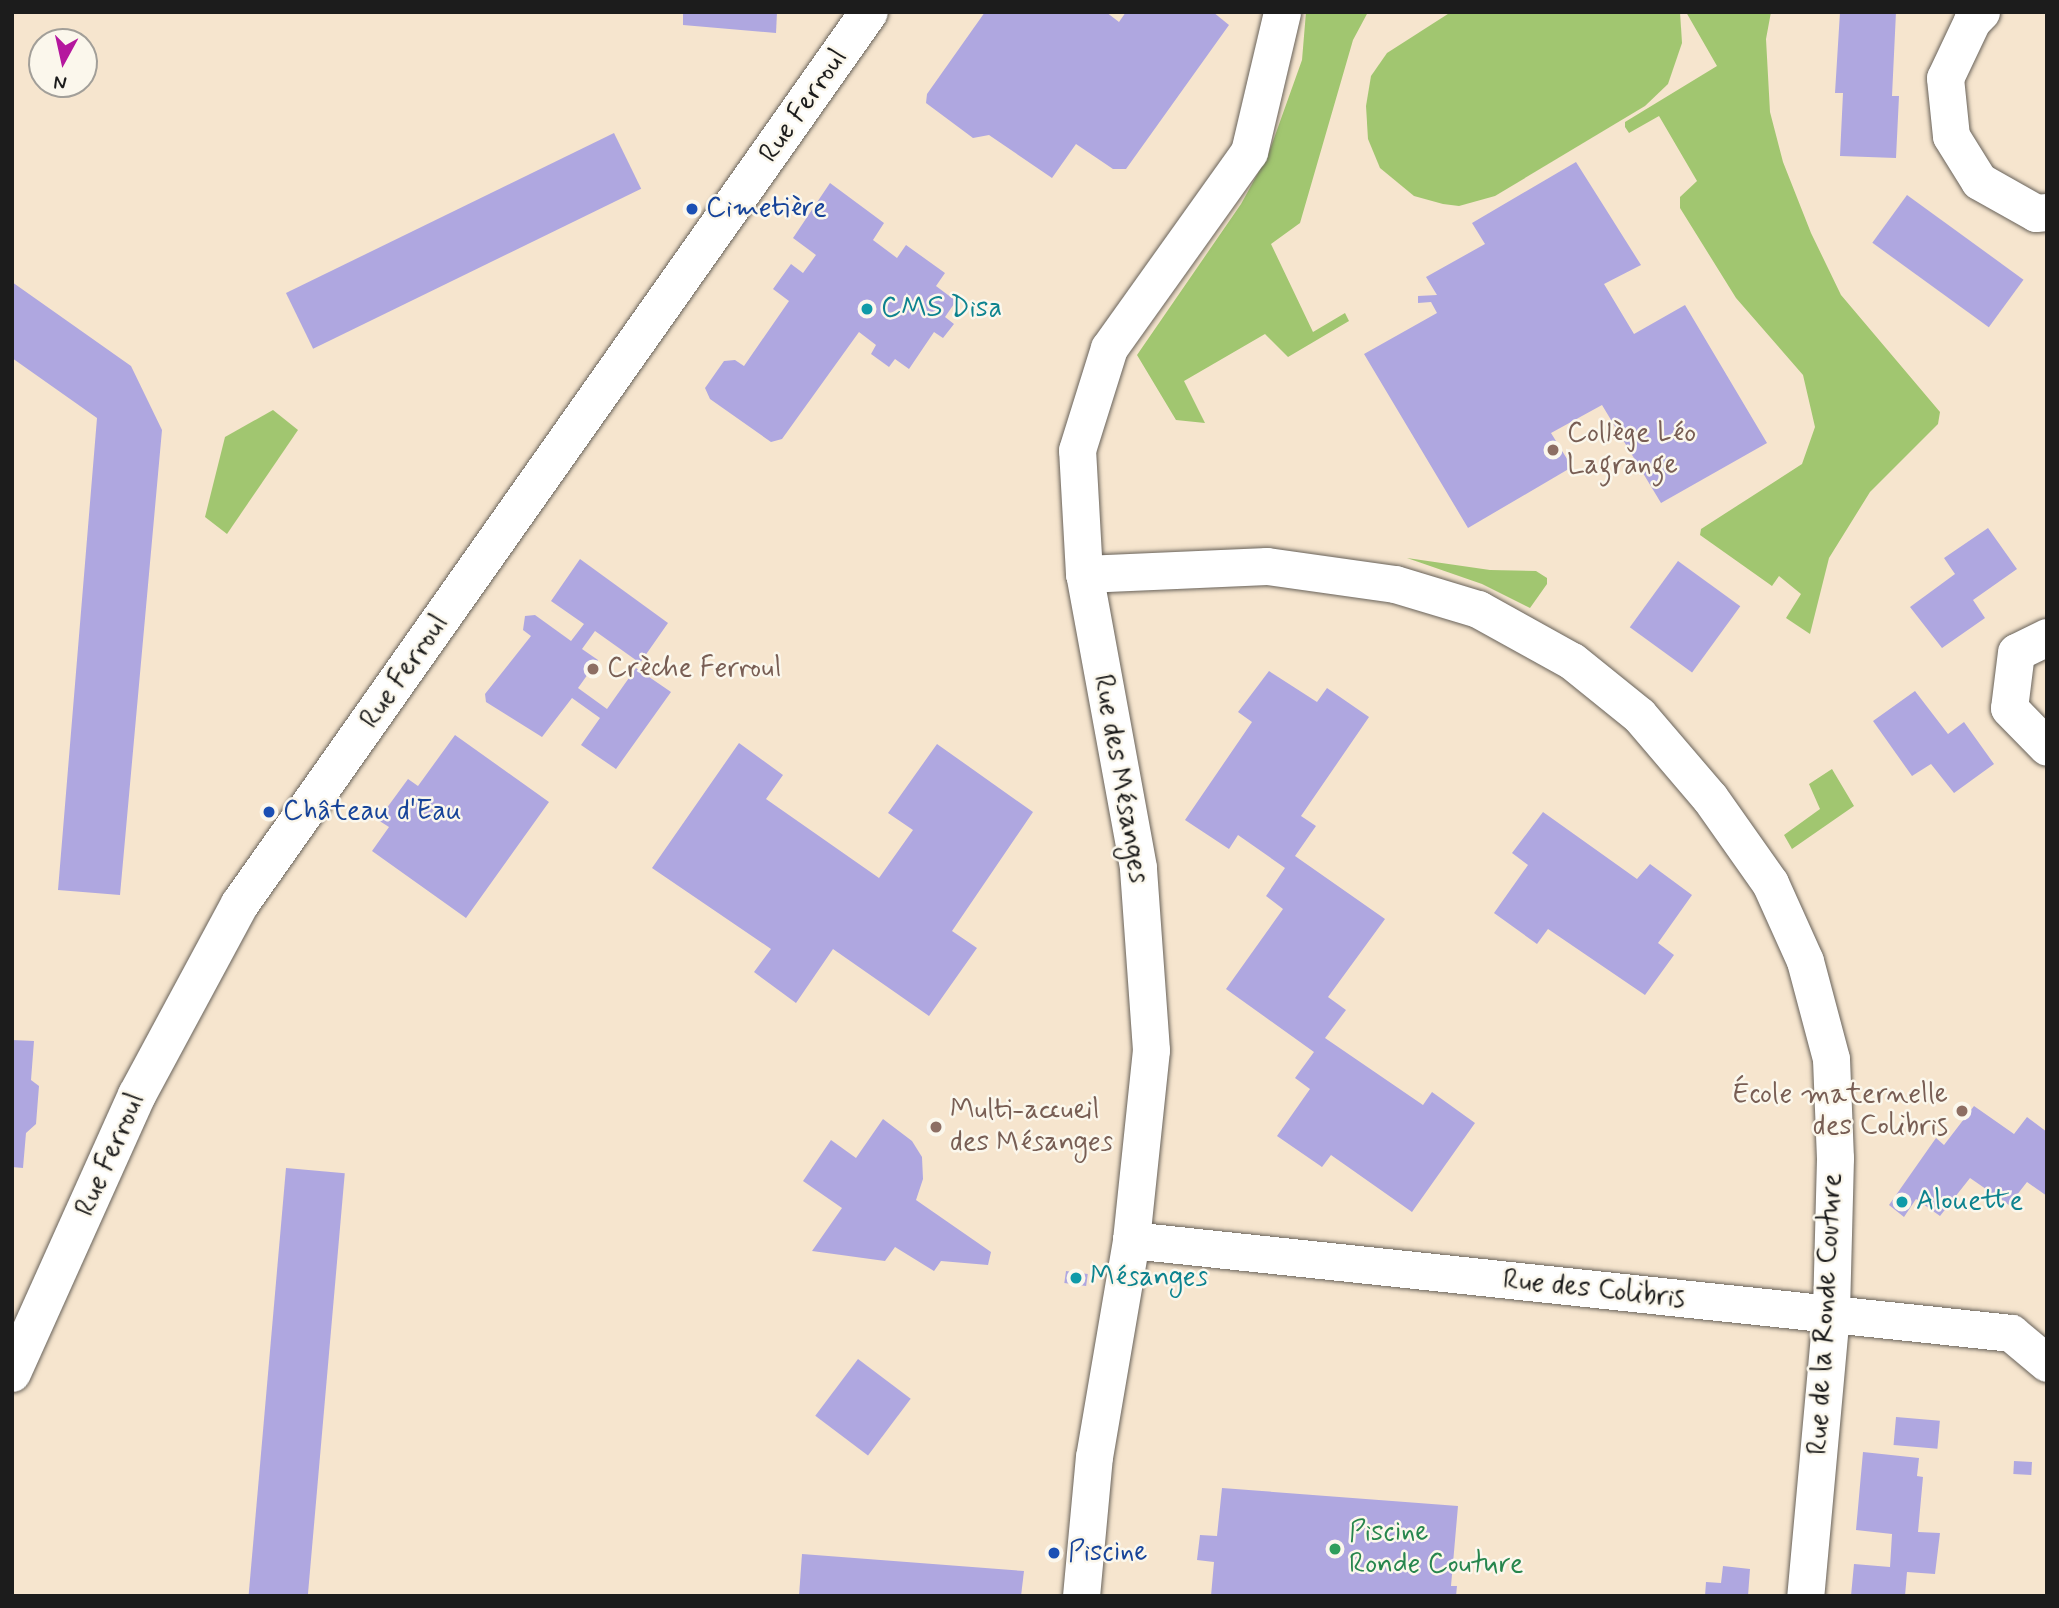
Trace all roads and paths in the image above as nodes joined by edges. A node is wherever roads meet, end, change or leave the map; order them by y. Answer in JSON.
{"nodes":[{"id":1,"x":869,"y":12,"type":"edge"},
{"id":2,"x":1282,"y":12,"type":"edge"},
{"id":3,"x":1981,"y":12,"type":"edge"},
{"id":4,"x":2047,"y":212,"type":"edge"},
{"id":5,"x":1084,"y":574,"type":"junction"},
{"id":6,"x":2047,"y":637,"type":"edge"},
{"id":7,"x":2047,"y":747,"type":"edge"},
{"id":8,"x":1131,"y":1240,"type":"junction"},
{"id":9,"x":1831,"y":1313,"type":"junction"},
{"id":10,"x":2047,"y":1363,"type":"edge"},
{"id":11,"x":12,"y":1373,"type":"edge"},
{"id":12,"x":1081,"y":1596,"type":"edge"},
{"id":13,"x":1805,"y":1596,"type":"edge"}],
"edges":[{"from":1,"to":11,"type":"street","name":"Rue Ferroul"},
{"from":2,"to":5,"type":"street","name":"Rue des Mésanges"},
{"from":3,"to":4,"type":"street"},
{"from":5,"to":8,"type":"street","name":"Rue des Mésanges"},
{"from":5,"to":9,"type":"street","name":"Rue de la Ronde Couture"},
{"from":6,"to":7,"type":"street"},
{"from":8,"to":9,"type":"street","name":"Rue des Colibris"},
{"from":8,"to":12,"type":"street","name":"Rue des Mésanges"},
{"from":9,"to":10,"type":"street","name":"Rue des Colibris"},
{"from":9,"to":13,"type":"street","name":"Rue de la Ronde Couture"}]}
